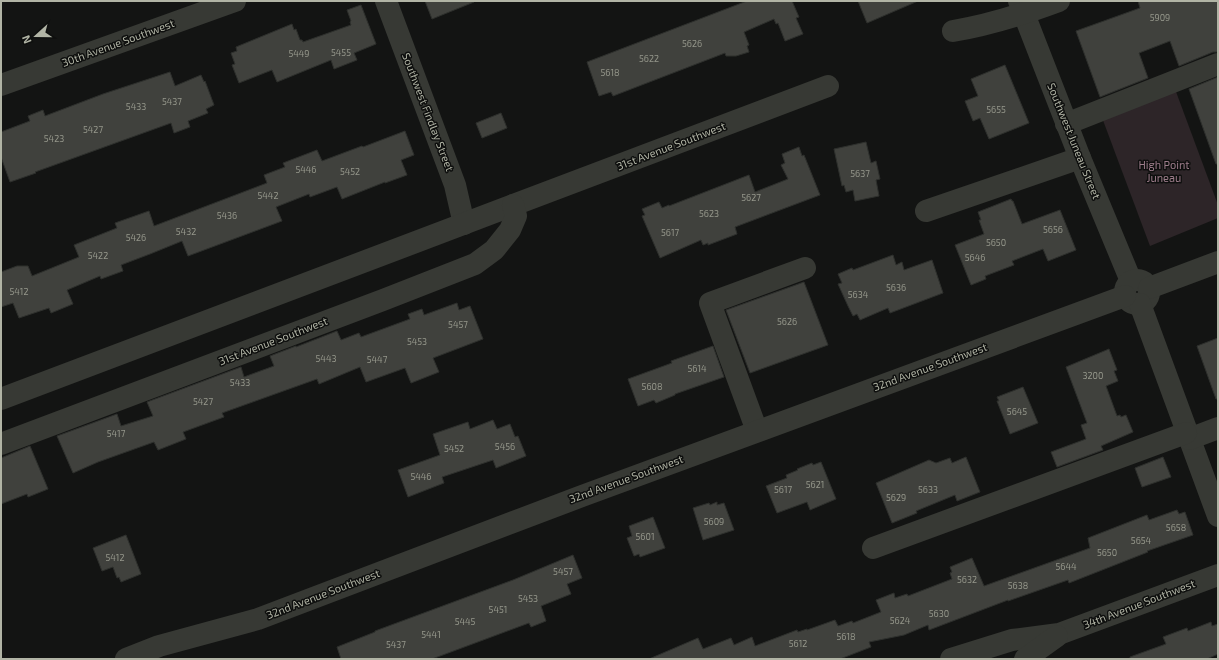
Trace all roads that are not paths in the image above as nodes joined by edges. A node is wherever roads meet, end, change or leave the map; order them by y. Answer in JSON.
{"nodes":[{"id":1,"x":235,"y":1,"type":"edge"},
{"id":2,"x":386,"y":1,"type":"edge"},
{"id":3,"x":1059,"y":1,"type":"edge"},
{"id":4,"x":1021,"y":7,"type":"edge"},
{"id":5,"x":953,"y":31,"type":"dead end"},
{"id":6,"x":1218,"y":64,"type":"edge"},
{"id":7,"x":1,"y":85,"type":"edge"},
{"id":8,"x":828,"y":86,"type":"dead end"},
{"id":9,"x":1066,"y":124,"type":"junction"},
{"id":10,"x":1080,"y":158,"type":"junction"},
{"id":11,"x":513,"y":205,"type":"junction"},
{"id":12,"x":926,"y":211,"type":"dead end"},
{"id":13,"x":464,"y":224,"type":"junction"},
{"id":14,"x":1218,"y":262,"type":"edge"},
{"id":15,"x":805,"y":268,"type":"dead end"},
{"id":16,"x":1136,"y":292,"type":"junction"},
{"id":17,"x":1,"y":399,"type":"edge"},
{"id":18,"x":1218,"y":428,"type":"edge"},
{"id":19,"x":757,"y":431,"type":"junction"},
{"id":20,"x":1188,"y":436,"type":"junction"},
{"id":21,"x":1,"y":444,"type":"edge"},
{"id":22,"x":1218,"y":516,"type":"edge"},
{"id":23,"x":873,"y":548,"type":"dead end"},
{"id":24,"x":1218,"y":574,"type":"edge"},
{"id":25,"x":1059,"y":634,"type":"junction"},
{"id":26,"x":126,"y":659,"type":"edge"},
{"id":27,"x":950,"y":659,"type":"edge"},
{"id":28,"x":1025,"y":659,"type":"edge"}],
"edges":[{"from":1,"to":7,"type":"street","name":"30th Avenue Southwest"},
{"from":2,"to":13,"type":"street","name":"Southwest Findlay Street"},
{"from":3,"to":4,"type":"street"},
{"from":4,"to":5,"type":"street"},
{"from":4,"to":9,"type":"street","name":"Southwest Juneau Street"},
{"from":6,"to":9,"type":"street"},
{"from":8,"to":11,"type":"street","name":"31st Avenue Southwest"},
{"from":9,"to":10,"type":"street","name":"Southwest Juneau Street"},
{"from":10,"to":12,"type":"street"},
{"from":10,"to":16,"type":"street","name":"Southwest Juneau Street"},
{"from":11,"to":13,"type":"street","name":"31st Avenue Southwest"},
{"from":11,"to":21,"type":"street","name":"31st Avenue Southwest"},
{"from":13,"to":17,"type":"street","name":"31st Avenue Southwest"},
{"from":14,"to":16,"type":"street","name":"32nd Avenue Southwest"},
{"from":15,"to":19,"type":"street"},
{"from":16,"to":19,"type":"street","name":"32nd Avenue Southwest"},
{"from":16,"to":20,"type":"street","name":"Southwest Juneau Street"},
{"from":18,"to":20,"type":"street"},
{"from":19,"to":26,"type":"street","name":"32nd Avenue Southwest"},
{"from":20,"to":22,"type":"street","name":"Southwest Juneau Street"},
{"from":20,"to":23,"type":"street"},
{"from":24,"to":25,"type":"street","name":"34th Avenue Southwest"},
{"from":25,"to":27,"type":"street","name":"34th Avenue Southwest"},
{"from":25,"to":28,"type":"street","name":"34th Avenue Southwest"}]}
